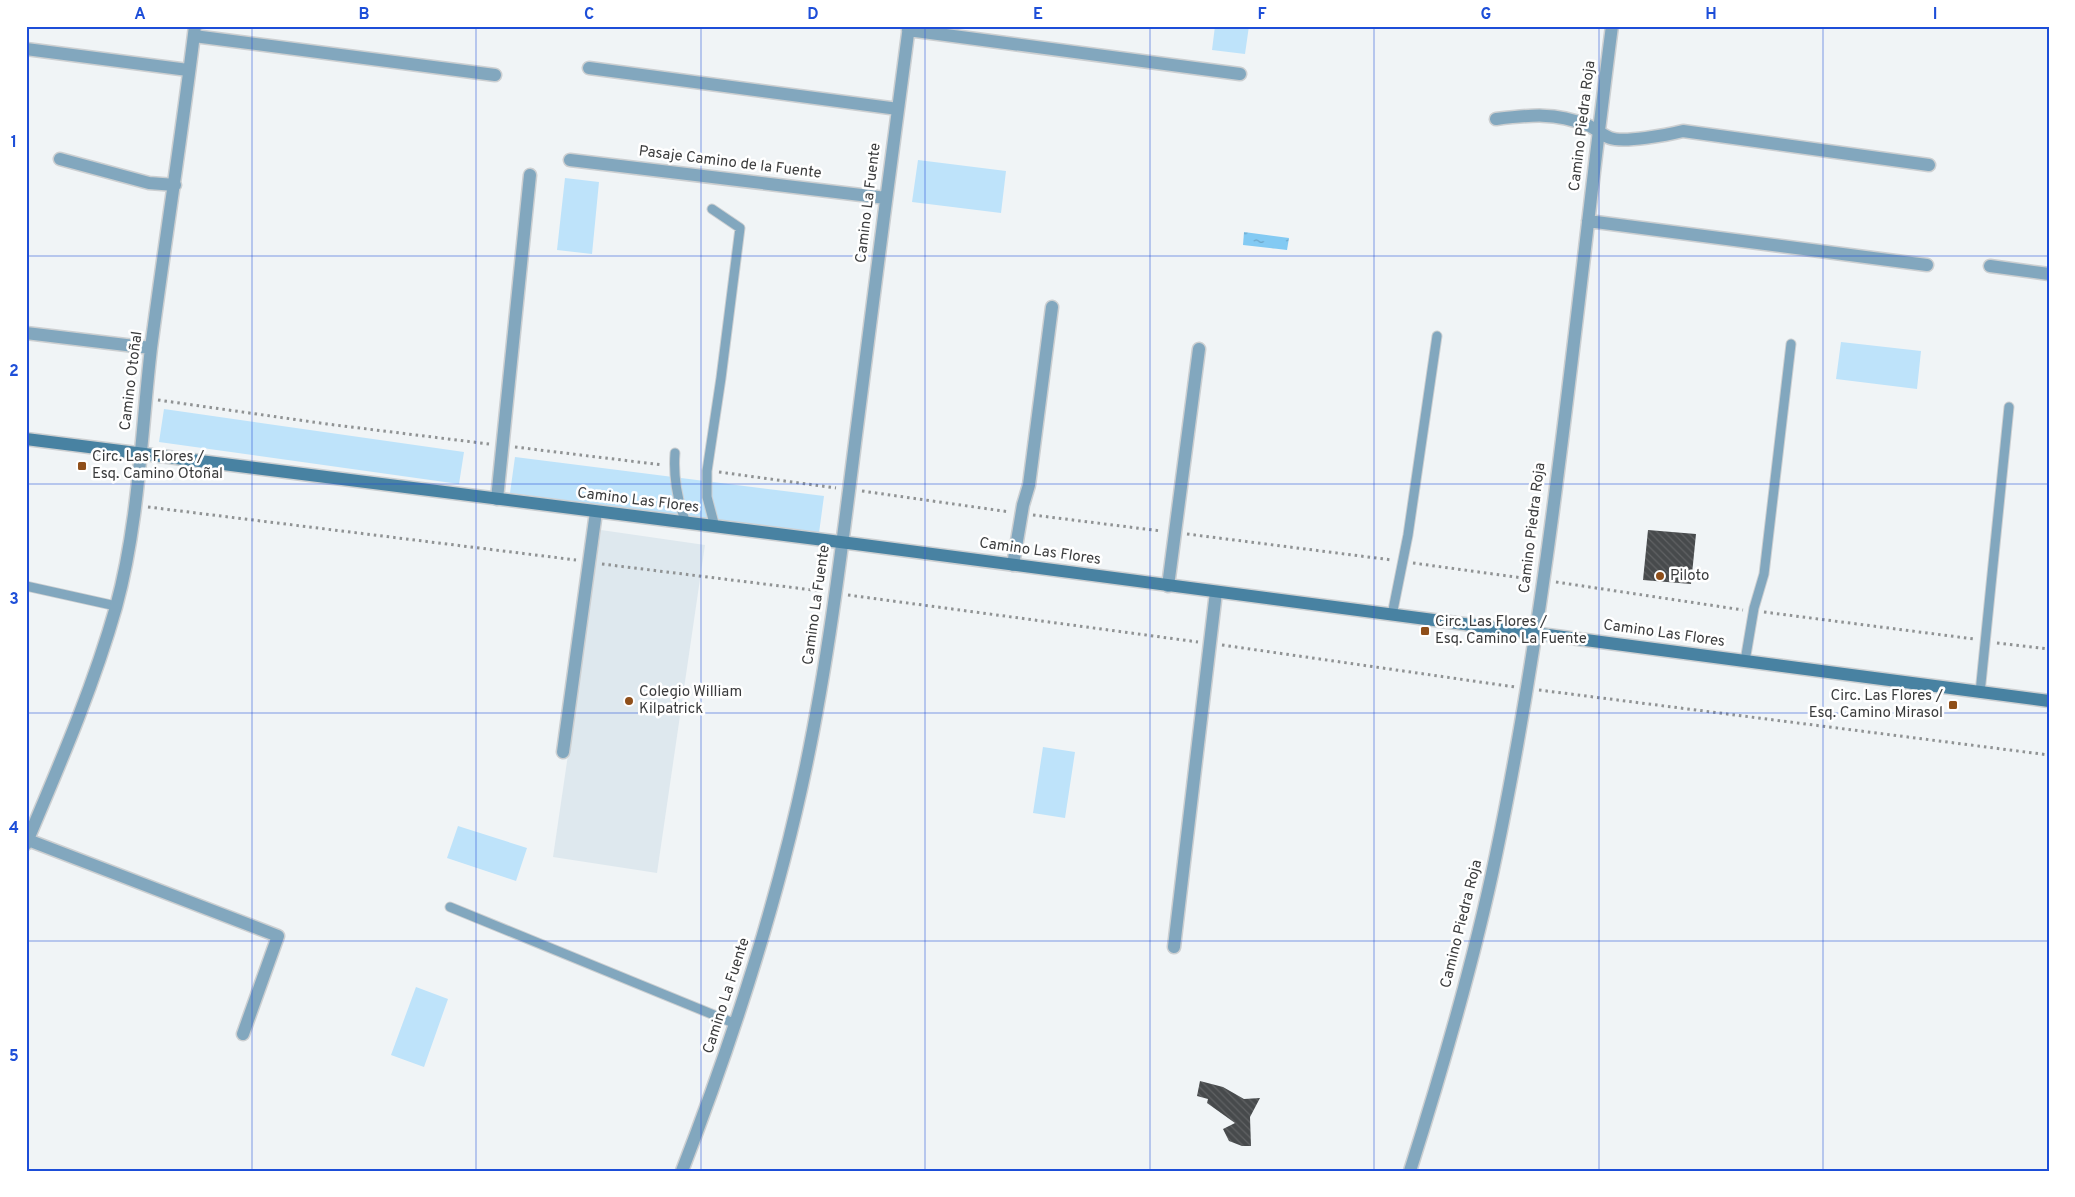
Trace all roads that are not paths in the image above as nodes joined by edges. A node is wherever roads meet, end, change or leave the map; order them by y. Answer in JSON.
{"nodes":[{"id":1,"x":1612,"y":26,"type":"edge"},
{"id":2,"x":909,"y":28,"type":"edge"},
{"id":3,"x":195,"y":31,"type":"edge"},
{"id":4,"x":26,"y":50,"type":"edge"},
{"id":5,"x":589,"y":68,"type":"dead end"},
{"id":6,"x":188,"y":70,"type":"junction"},
{"id":7,"x":1240,"y":74,"type":"dead end"},
{"id":8,"x":496,"y":75,"type":"dead end"},
{"id":9,"x":898,"y":109,"type":"junction"},
{"id":10,"x":1496,"y":119,"type":"dead end"},
{"id":11,"x":1598,"y":130,"type":"junction"},
{"id":12,"x":60,"y":160,"type":"dead end"},
{"id":13,"x":570,"y":160,"type":"dead end"},
{"id":14,"x":1929,"y":165,"type":"dead end"},
{"id":15,"x":530,"y":175,"type":"dead end"},
{"id":16,"x":175,"y":185,"type":"junction"},
{"id":17,"x":886,"y":198,"type":"junction"},
{"id":18,"x":712,"y":209,"type":"dead end"},
{"id":19,"x":1588,"y":221,"type":"junction"},
{"id":20,"x":1927,"y":265,"type":"dead end"},
{"id":21,"x":1990,"y":266,"type":"dead end"},
{"id":22,"x":2049,"y":274,"type":"edge"},
{"id":23,"x":1052,"y":307,"type":"dead end"},
{"id":24,"x":26,"y":333,"type":"edge"},
{"id":25,"x":1437,"y":336,"type":"dead end"},
{"id":26,"x":1791,"y":344,"type":"dead end"},
{"id":27,"x":152,"y":348,"type":"junction"},
{"id":28,"x":1199,"y":349,"type":"dead end"},
{"id":29,"x":2009,"y":407,"type":"dead end"},
{"id":30,"x":26,"y":439,"type":"edge"},
{"id":31,"x":140,"y":453,"type":"junction"},
{"id":32,"x":676,"y":453,"type":"dead end"},
{"id":33,"x":497,"y":499,"type":"junction"},
{"id":34,"x":596,"y":512,"type":"junction"},
{"id":35,"x":686,"y":523,"type":"junction"},
{"id":36,"x":715,"y":527,"type":"junction"},
{"id":37,"x":842,"y":542,"type":"junction"},
{"id":38,"x":1013,"y":565,"type":"junction"},
{"id":39,"x":26,"y":586,"type":"edge"},
{"id":40,"x":1168,"y":586,"type":"junction"},
{"id":41,"x":1216,"y":592,"type":"junction"},
{"id":42,"x":116,"y":606,"type":"junction"},
{"id":43,"x":1392,"y":615,"type":"junction"},
{"id":44,"x":1535,"y":634,"type":"junction"},
{"id":45,"x":1745,"y":661,"type":"junction"},
{"id":46,"x":1980,"y":692,"type":"junction"},
{"id":47,"x":2049,"y":701,"type":"edge"},
{"id":48,"x":563,"y":752,"type":"dead end"},
{"id":49,"x":27,"y":842,"type":"edge"},
{"id":50,"x":450,"y":907,"type":"dead end"},
{"id":51,"x":1174,"y":947,"type":"dead end"},
{"id":52,"x":736,"y":1024,"type":"junction"},
{"id":53,"x":242,"y":1034,"type":"dead end"},
{"id":54,"x":682,"y":1171,"type":"edge"},
{"id":55,"x":1410,"y":1171,"type":"edge"}],
"edges":[{"from":1,"to":11,"type":"street","name":"Camino Piedra Roja"},
{"from":2,"to":7,"type":"street"},
{"from":2,"to":9,"type":"street","name":"Camino La Fuente"},
{"from":3,"to":6,"type":"street","name":"Camino Otoñal"},
{"from":3,"to":8,"type":"street"},
{"from":4,"to":6,"type":"street"},
{"from":5,"to":9,"type":"street"},
{"from":6,"to":16,"type":"street","name":"Camino Otoñal"},
{"from":9,"to":17,"type":"street","name":"Camino La Fuente"},
{"from":10,"to":11,"type":"street"},
{"from":11,"to":14,"type":"street"},
{"from":11,"to":19,"type":"street","name":"Camino Piedra Roja"},
{"from":12,"to":16,"type":"street"},
{"from":13,"to":17,"type":"street","name":"Pasaje Camino de la Fuente"},
{"from":15,"to":33,"type":"street"},
{"from":16,"to":27,"type":"street","name":"Camino Otoñal"},
{"from":17,"to":37,"type":"street","name":"Camino La Fuente"},
{"from":18,"to":36,"type":"lane"},
{"from":19,"to":20,"type":"street"},
{"from":19,"to":44,"type":"street","name":"Camino Piedra Roja"},
{"from":21,"to":22,"type":"street"},
{"from":23,"to":38,"type":"street"},
{"from":24,"to":27,"type":"street"},
{"from":25,"to":43,"type":"lane"},
{"from":26,"to":45,"type":"lane"},
{"from":27,"to":31,"type":"street","name":"Camino Otoñal"},
{"from":28,"to":40,"type":"street"},
{"from":29,"to":46,"type":"lane"},
{"from":30,"to":31,"type":"street","name":"Camino Las Flores"},
{"from":31,"to":33,"type":"street","name":"Camino Las Flores"},
{"from":31,"to":42,"type":"street","name":"Camino Otoñal"},
{"from":32,"to":35,"type":"lane"},
{"from":33,"to":34,"type":"street","name":"Camino Las Flores"},
{"from":34,"to":35,"type":"street","name":"Camino Las Flores"},
{"from":34,"to":48,"type":"street"},
{"from":35,"to":36,"type":"street","name":"Camino Las Flores"},
{"from":36,"to":37,"type":"street","name":"Camino Las Flores"},
{"from":37,"to":38,"type":"street","name":"Camino Las Flores"},
{"from":37,"to":52,"type":"street","name":"Camino La Fuente"},
{"from":38,"to":40,"type":"street","name":"Camino Las Flores"},
{"from":39,"to":42,"type":"lane"},
{"from":40,"to":41,"type":"street","name":"Camino Las Flores"},
{"from":41,"to":43,"type":"street","name":"Camino Las Flores"},
{"from":41,"to":51,"type":"street"},
{"from":42,"to":49,"type":"street","name":"Camino Otoñal"},
{"from":43,"to":44,"type":"street","name":"Camino Las Flores"},
{"from":44,"to":45,"type":"street","name":"Camino Las Flores"},
{"from":44,"to":55,"type":"street","name":"Camino Piedra Roja"},
{"from":45,"to":46,"type":"street","name":"Camino Las Flores"},
{"from":46,"to":47,"type":"street","name":"Camino Las Flores"},
{"from":49,"to":53,"type":"street"},
{"from":50,"to":52,"type":"lane"},
{"from":52,"to":54,"type":"street","name":"Camino La Fuente"}]}
